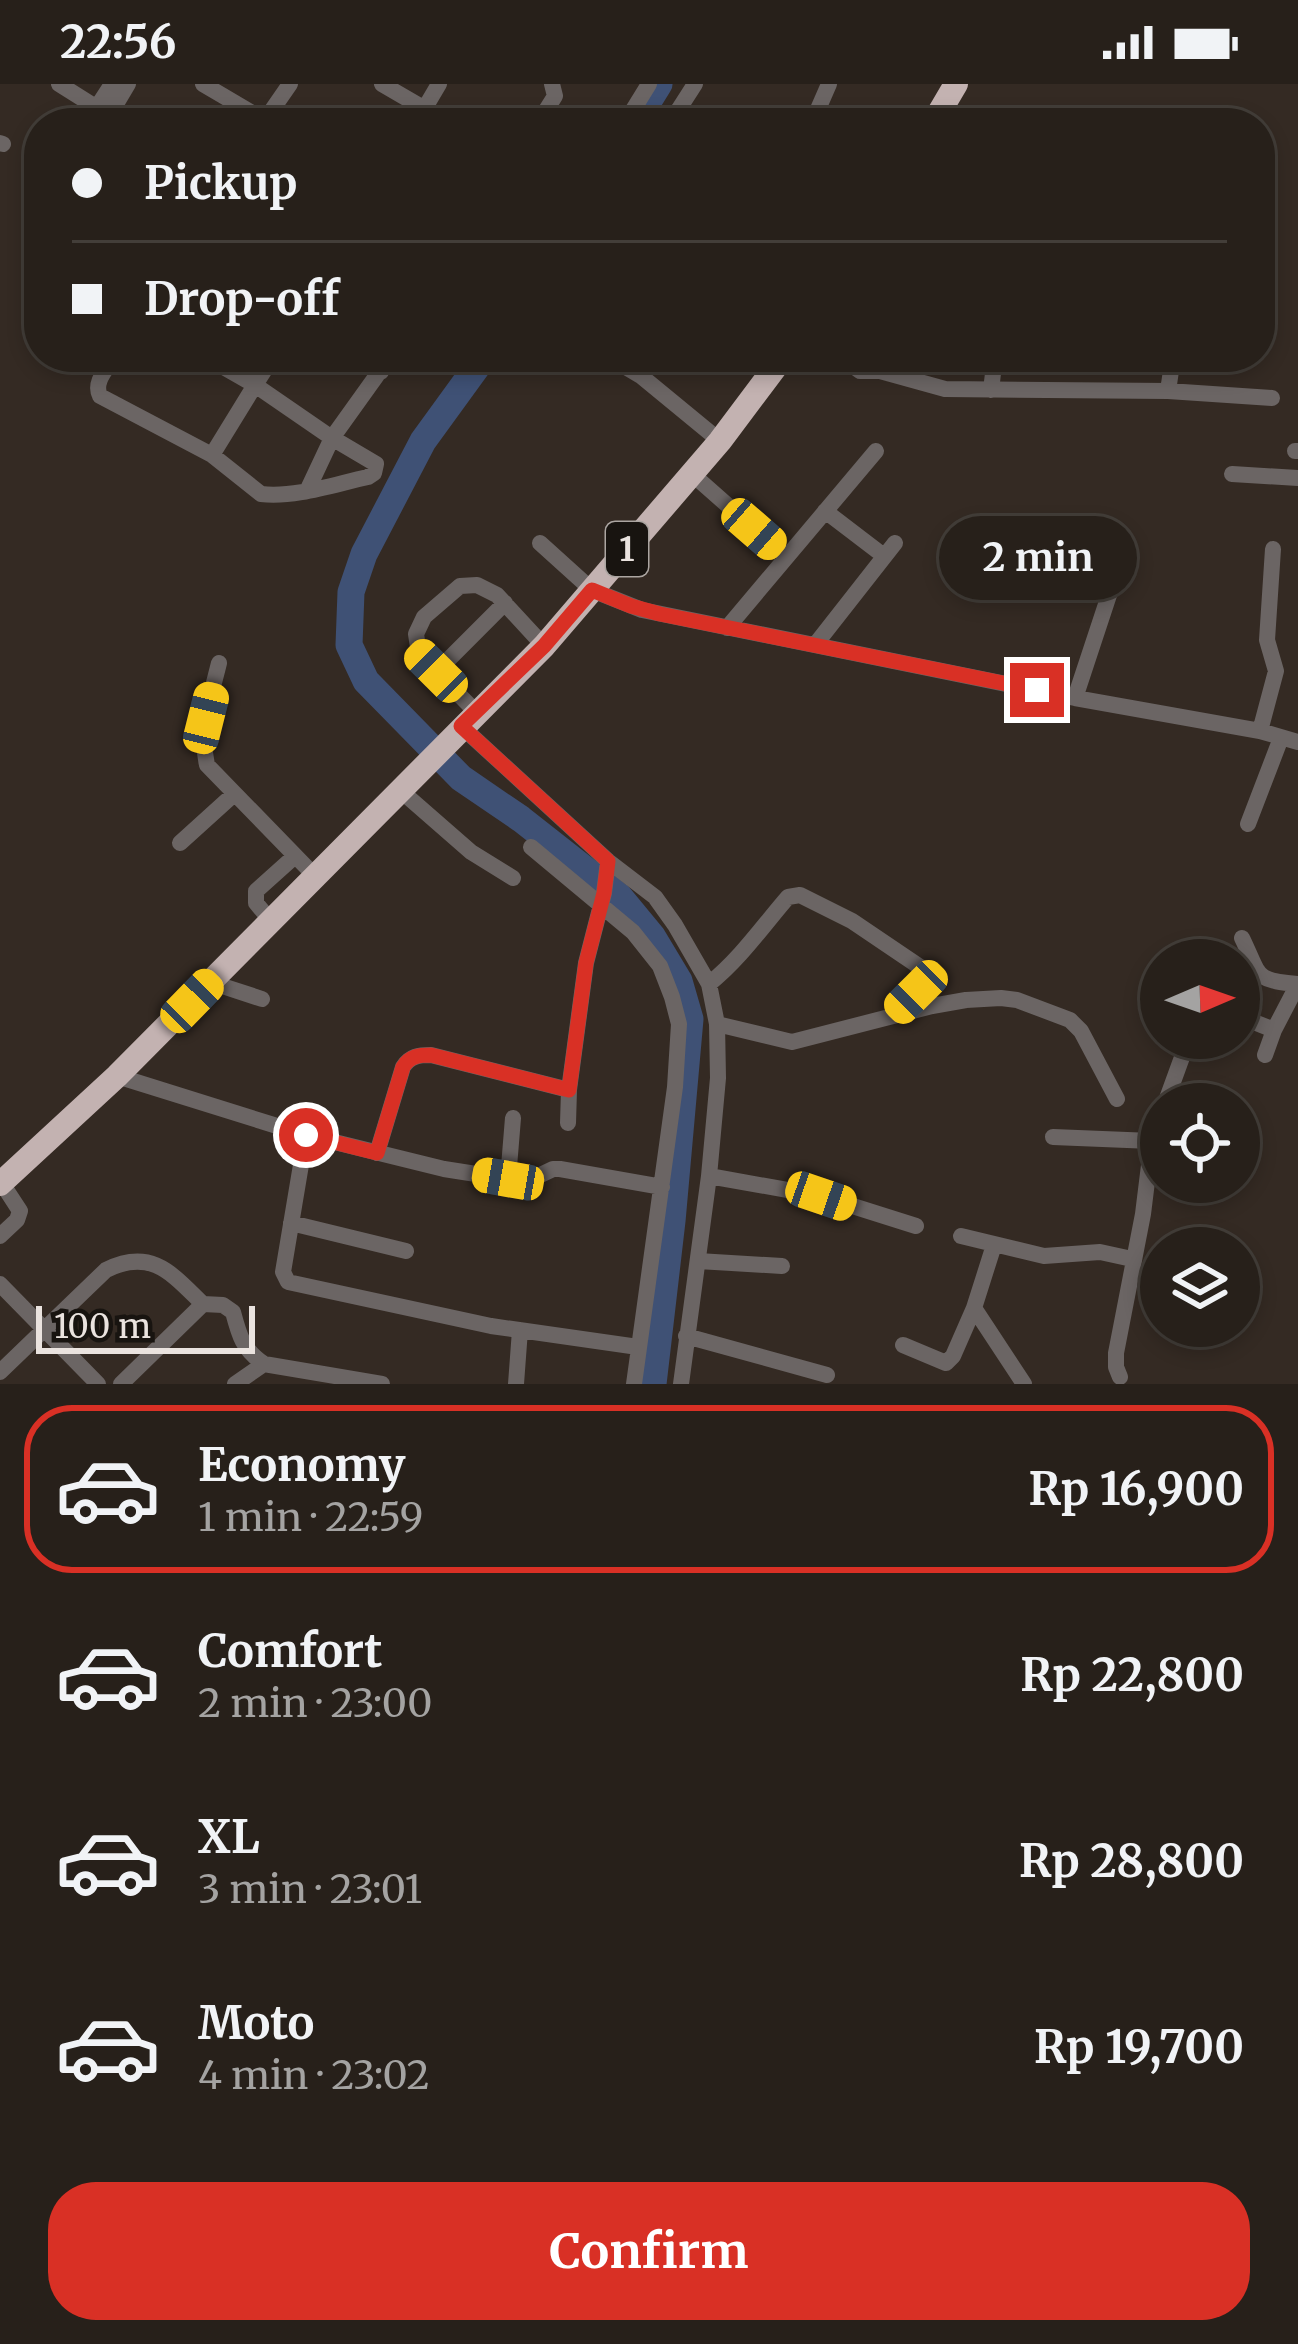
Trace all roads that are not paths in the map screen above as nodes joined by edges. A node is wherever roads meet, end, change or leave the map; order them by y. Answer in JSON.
{"nodes":[{"id":1,"x":59,"y":84,"type":"edge"},
{"id":2,"x":203,"y":84,"type":"edge"},
{"id":3,"x":382,"y":84,"type":"edge"},
{"id":4,"x":98,"y":108,"type":"edge"},
{"id":5,"x":242,"y":108,"type":"edge"},
{"id":6,"x":409,"y":108,"type":"edge"},
{"id":7,"x":105,"y":372,"type":"edge"},
{"id":8,"x":232,"y":372,"type":"edge"},
{"id":9,"x":263,"y":372,"type":"edge"},
{"id":10,"x":379,"y":372,"type":"edge"},
{"id":11,"x":634,"y":372,"type":"edge"},
{"id":12,"x":772,"y":372,"type":"edge"},
{"id":13,"x":899,"y":372,"type":"edge"},
{"id":14,"x":993,"y":372,"type":"edge"},
{"id":15,"x":1171,"y":372,"type":"edge"},
{"id":16,"x":255,"y":385,"type":"junction"},
{"id":17,"x":991,"y":390,"type":"junction"},
{"id":18,"x":1168,"y":391,"type":"junction"},
{"id":19,"x":1272,"y":398,"type":"dead end"},
{"id":20,"x":332,"y":438,"type":"junction"},
{"id":21,"x":720,"y":441,"type":"junction"},
{"id":22,"x":876,"y":451,"type":"dead end"},
{"id":23,"x":212,"y":455,"type":"junction"},
{"id":24,"x":691,"y":473,"type":"junction"},
{"id":25,"x":1232,"y":474,"type":"dead end"},
{"id":26,"x":1298,"y":478,"type":"edge"},
{"id":27,"x":308,"y":489,"type":"junction"},
{"id":28,"x":825,"y":511,"type":"junction"},
{"id":29,"x":540,"y":543,"type":"dead end"},
{"id":30,"x":1273,"y":549,"type":"dead end"},
{"id":31,"x":785,"y":556,"type":"junction"},
{"id":32,"x":1113,"y":583,"type":"dead end"},
{"id":33,"x":592,"y":590,"type":"junction"},
{"id":34,"x":505,"y":604,"type":"junction"},
{"id":35,"x":727,"y":628,"type":"junction"},
{"id":36,"x":815,"y":645,"type":"junction"},
{"id":37,"x":544,"y":646,"type":"junction"},
{"id":38,"x":219,"y":662,"type":"dead end"},
{"id":39,"x":436,"y":671,"type":"junction"},
{"id":40,"x":1076,"y":698,"type":"junction"},
{"id":41,"x":465,"y":723,"type":"junction"},
{"id":42,"x":1260,"y":731,"type":"junction"},
{"id":43,"x":1290,"y":740,"type":"edge"},
{"id":44,"x":400,"y":790,"type":"junction"},
{"id":45,"x":233,"y":794,"type":"junction"},
{"id":46,"x":1248,"y":824,"type":"dead end"},
{"id":47,"x":180,"y":843,"type":"dead end"},
{"id":48,"x":531,"y":847,"type":"dead end"},
{"id":49,"x":296,"y":856,"type":"junction"},
{"id":50,"x":607,"y":866,"type":"junction"},
{"id":51,"x":315,"y":876,"type":"junction"},
{"id":52,"x":513,"y":878,"type":"dead end"},
{"id":53,"x":603,"y":899,"type":"junction"},
{"id":54,"x":271,"y":921,"type":"junction"},
{"id":55,"x":1242,"y":938,"type":"dead end"},
{"id":56,"x":210,"y":982,"type":"junction"},
{"id":57,"x":709,"y":984,"type":"junction"},
{"id":58,"x":262,"y":999,"type":"dead end"},
{"id":59,"x":891,"y":1017,"type":"junction"},
{"id":60,"x":717,"y":1024,"type":"junction"},
{"id":61,"x":1260,"y":1024,"type":"edge"},
{"id":62,"x":1274,"y":1030,"type":"junction"},
{"id":63,"x":1265,"y":1055,"type":"dead end"},
{"id":64,"x":117,"y":1076,"type":"junction"},
{"id":65,"x":569,"y":1090,"type":"junction"},
{"id":66,"x":1117,"y":1099,"type":"dead end"},
{"id":67,"x":513,"y":1118,"type":"dead end"},
{"id":68,"x":568,"y":1123,"type":"dead end"},
{"id":69,"x":306,"y":1135,"type":"junction"},
{"id":70,"x":1053,"y":1137,"type":"dead end"},
{"id":71,"x":1140,"y":1141,"type":"edge"},
{"id":72,"x":377,"y":1153,"type":"junction"},
{"id":73,"x":709,"y":1176,"type":"junction"},
{"id":74,"x":508,"y":1179,"type":"junction"},
{"id":75,"x":1,"y":1183,"type":"edge"},
{"id":76,"x":662,"y":1187,"type":"junction"},
{"id":77,"x":1144,"y":1203,"type":"edge"},
{"id":78,"x":292,"y":1223,"type":"junction"},
{"id":79,"x":916,"y":1226,"type":"dead end"},
{"id":80,"x":0,"y":1236,"type":"edge"},
{"id":81,"x":961,"y":1236,"type":"dead end"},
{"id":82,"x":994,"y":1245,"type":"junction"},
{"id":83,"x":406,"y":1252,"type":"dead end"},
{"id":84,"x":1132,"y":1259,"type":"junction"},
{"id":85,"x":698,"y":1261,"type":"junction"},
{"id":86,"x":782,"y":1266,"type":"dead end"},
{"id":87,"x":0,"y":1284,"type":"edge"},
{"id":88,"x":203,"y":1304,"type":"junction"},
{"id":89,"x":974,"y":1308,"type":"junction"},
{"id":90,"x":43,"y":1328,"type":"junction"},
{"id":91,"x":520,"y":1330,"type":"junction"},
{"id":92,"x":686,"y":1336,"type":"junction"},
{"id":93,"x":903,"y":1345,"type":"dead end"},
{"id":94,"x":638,"y":1347,"type":"junction"},
{"id":95,"x":264,"y":1364,"type":"junction"},
{"id":96,"x":0,"y":1372,"type":"edge"},
{"id":97,"x":827,"y":1375,"type":"dead end"},
{"id":98,"x":329,"y":1380,"type":"edge"},
{"id":99,"x":1118,"y":1382,"type":"edge"},
{"id":100,"x":98,"y":1384,"type":"edge"},
{"id":101,"x":121,"y":1384,"type":"edge"},
{"id":102,"x":235,"y":1384,"type":"edge"},
{"id":103,"x":382,"y":1384,"type":"edge"},
{"id":104,"x":516,"y":1384,"type":"edge"},
{"id":105,"x":634,"y":1384,"type":"edge"},
{"id":106,"x":681,"y":1384,"type":"edge"},
{"id":107,"x":1024,"y":1384,"type":"edge"}],
"edges":[{"from":1,"to":4,"type":"street"},
{"from":2,"to":5,"type":"street"},
{"from":3,"to":6,"type":"street"},
{"from":7,"to":23,"type":"street"},
{"from":8,"to":16,"type":"street"},
{"from":9,"to":16,"type":"street"},
{"from":10,"to":20,"type":"street"},
{"from":11,"to":21,"type":"street"},
{"from":12,"to":21,"type":"highway","number":"1"},
{"from":13,"to":17,"type":"street"},
{"from":14,"to":17,"type":"street"},
{"from":15,"to":18,"type":"street"},
{"from":16,"to":20,"type":"street"},
{"from":16,"to":23,"type":"street"},
{"from":17,"to":18,"type":"street"},
{"from":18,"to":19,"type":"street"},
{"from":20,"to":27,"type":"street"},
{"from":20,"to":27,"type":"street"},
{"from":21,"to":24,"type":"highway","number":"1"},
{"from":22,"to":28,"type":"street"},
{"from":23,"to":27,"type":"street"},
{"from":24,"to":31,"type":"street"},
{"from":24,"to":33,"type":"highway","number":"1"},
{"from":25,"to":26,"type":"street"},
{"from":28,"to":31,"type":"street"},
{"from":28,"to":36,"type":"street"},
{"from":29,"to":33,"type":"street"},
{"from":30,"to":42,"type":"street"},
{"from":31,"to":35,"type":"street"},
{"from":32,"to":40,"type":"street"},
{"from":33,"to":35,"type":"street"},
{"from":33,"to":37,"type":"highway","number":"1"},
{"from":34,"to":37,"type":"street"},
{"from":34,"to":39,"type":"street"},
{"from":34,"to":39,"type":"street"},
{"from":35,"to":36,"type":"street"},
{"from":36,"to":40,"type":"street"},
{"from":37,"to":41,"type":"highway","number":"1"},
{"from":38,"to":45,"type":"street"},
{"from":39,"to":41,"type":"street"},
{"from":40,"to":42,"type":"street"},
{"from":41,"to":44,"type":"highway","number":"1"},
{"from":41,"to":50,"type":"street"},
{"from":42,"to":43,"type":"street"},
{"from":43,"to":46,"type":"street"},
{"from":44,"to":51,"type":"highway","number":"1"},
{"from":44,"to":52,"type":"street"},
{"from":45,"to":47,"type":"street"},
{"from":45,"to":49,"type":"street"},
{"from":48,"to":53,"type":"street"},
{"from":49,"to":51,"type":"street"},
{"from":49,"to":54,"type":"street"},
{"from":50,"to":53,"type":"street"},
{"from":50,"to":57,"type":"street"},
{"from":51,"to":54,"type":"highway","number":"1"},
{"from":53,"to":65,"type":"street"},
{"from":53,"to":76,"type":"street"},
{"from":54,"to":56,"type":"highway","number":"1"},
{"from":55,"to":62,"type":"street"},
{"from":56,"to":58,"type":"street"},
{"from":56,"to":64,"type":"highway","number":"1"},
{"from":57,"to":59,"type":"street"},
{"from":57,"to":60,"type":"street"},
{"from":59,"to":60,"type":"street"},
{"from":59,"to":66,"type":"street"},
{"from":60,"to":73,"type":"street"},
{"from":61,"to":62,"type":"street"},
{"from":62,"to":63,"type":"street"},
{"from":64,"to":69,"type":"street"},
{"from":64,"to":75,"type":"highway","number":"1"},
{"from":65,"to":68,"type":"street"},
{"from":65,"to":72,"type":"street"},
{"from":67,"to":74,"type":"street"},
{"from":69,"to":72,"type":"street"},
{"from":69,"to":78,"type":"street"},
{"from":70,"to":71,"type":"street"},
{"from":72,"to":74,"type":"street"},
{"from":73,"to":79,"type":"street"},
{"from":73,"to":85,"type":"street"},
{"from":74,"to":76,"type":"street"},
{"from":75,"to":80,"type":"street"},
{"from":76,"to":94,"type":"street"},
{"from":77,"to":84,"type":"street"},
{"from":78,"to":83,"type":"street"},
{"from":78,"to":91,"type":"street"},
{"from":81,"to":82,"type":"street"},
{"from":82,"to":84,"type":"street"},
{"from":82,"to":89,"type":"street"},
{"from":84,"to":99,"type":"street"},
{"from":85,"to":86,"type":"street"},
{"from":85,"to":92,"type":"street"},
{"from":87,"to":90,"type":"street"},
{"from":88,"to":90,"type":"street"},
{"from":88,"to":95,"type":"street"},
{"from":88,"to":101,"type":"street"},
{"from":89,"to":93,"type":"street"},
{"from":89,"to":107,"type":"street"},
{"from":90,"to":96,"type":"street"},
{"from":90,"to":100,"type":"street"},
{"from":91,"to":94,"type":"street"},
{"from":91,"to":104,"type":"street"},
{"from":92,"to":97,"type":"street"},
{"from":92,"to":106,"type":"street"},
{"from":94,"to":105,"type":"street"},
{"from":95,"to":98,"type":"street"},
{"from":95,"to":102,"type":"street"},
{"from":98,"to":103,"type":"street"}]}
